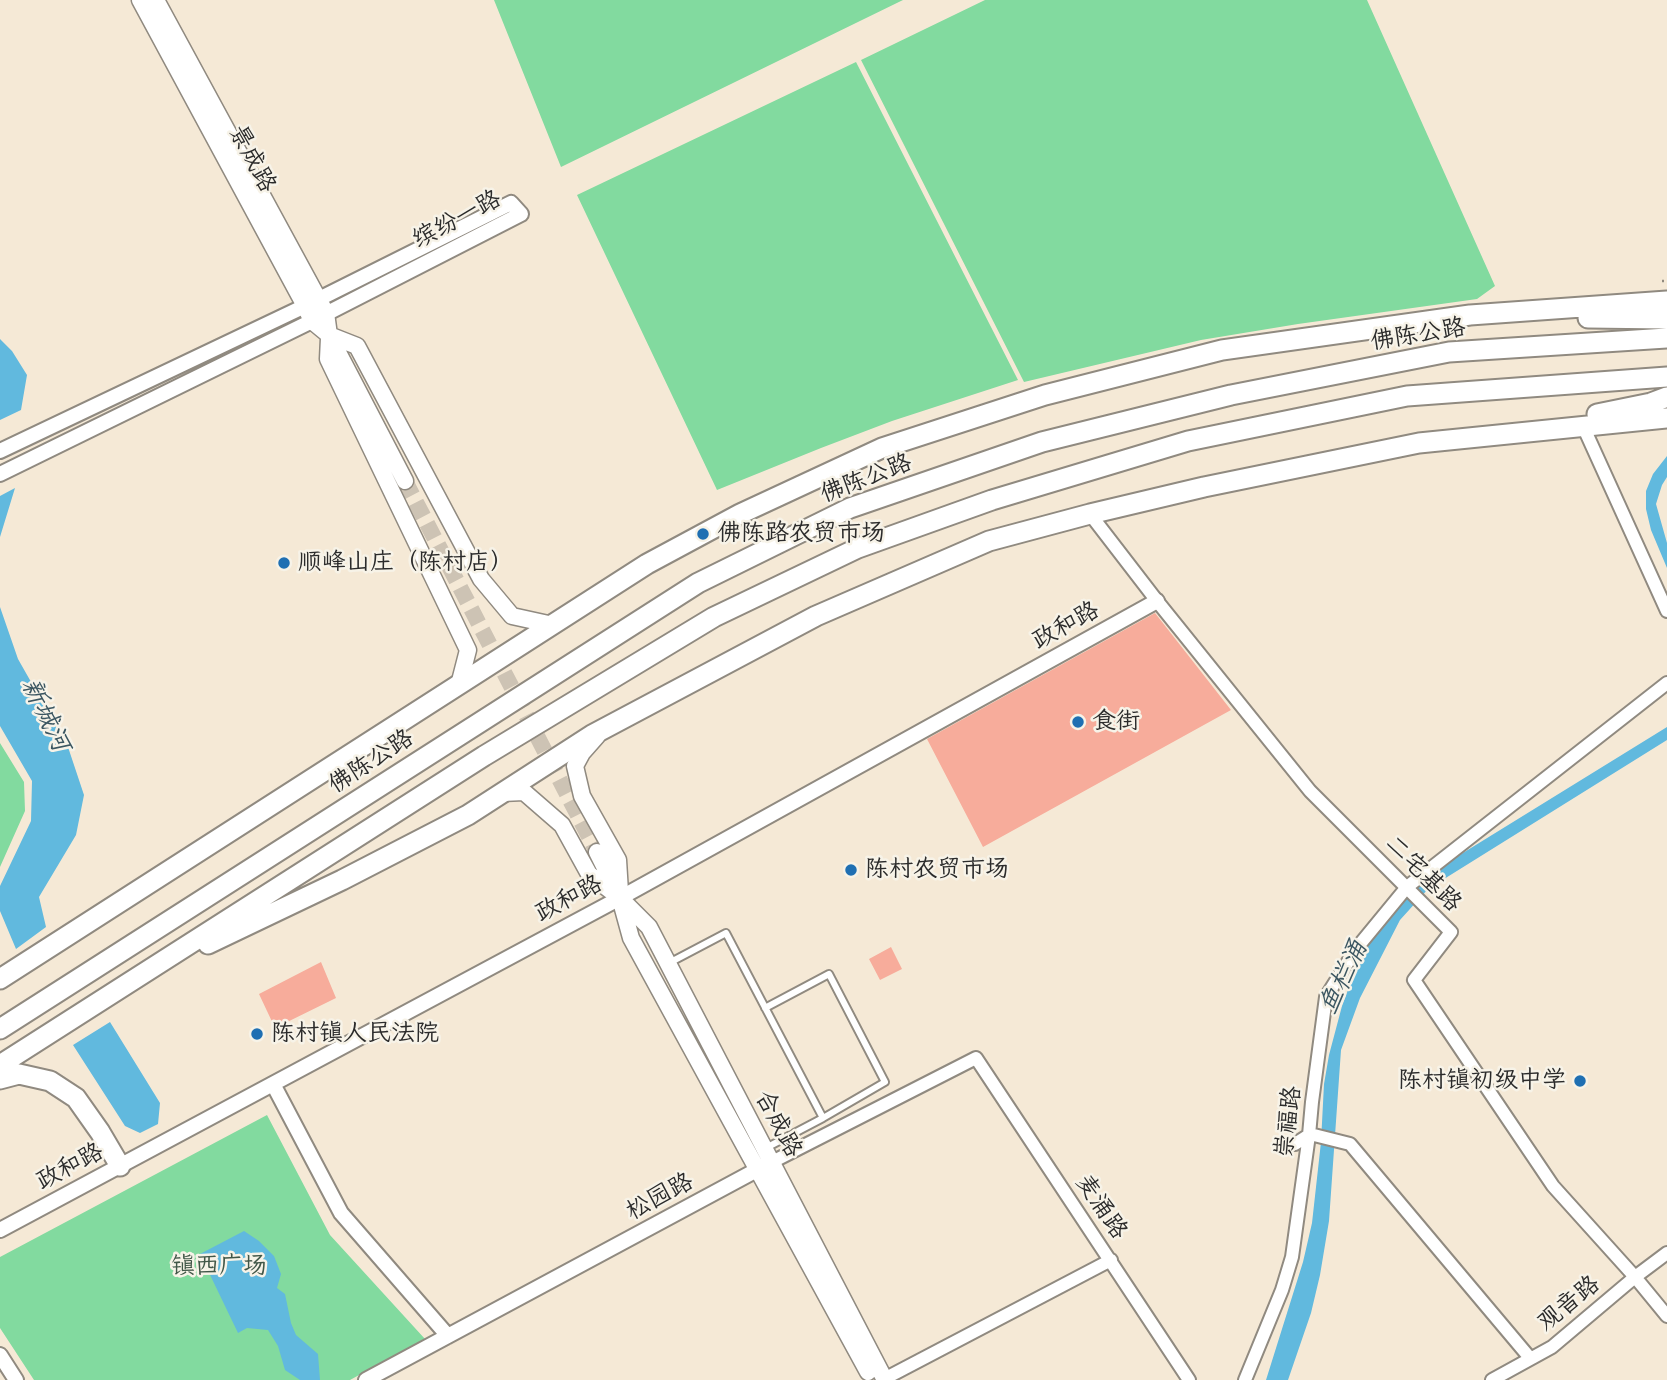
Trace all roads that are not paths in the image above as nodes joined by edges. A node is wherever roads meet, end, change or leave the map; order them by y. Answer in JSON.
{"nodes":[{"id":1,"x":140,"y":0,"type":"edge"},
{"id":2,"x":156,"y":0,"type":"edge"},
{"id":3,"x":1667,"y":301,"type":"edge"},
{"id":4,"x":315,"y":310,"type":"junction"},
{"id":5,"x":1470,"y":315,"type":"junction"},
{"id":6,"x":1667,"y":319,"type":"edge"},
{"id":7,"x":329,"y":335,"type":"junction"},
{"id":8,"x":1667,"y":338,"type":"edge"},
{"id":9,"x":1667,"y":377,"type":"edge"},
{"id":10,"x":1667,"y":397,"type":"edge"},
{"id":11,"x":1667,"y":418,"type":"edge"},
{"id":12,"x":1583,"y":426,"type":"junction"},
{"id":13,"x":1507,"y":434,"type":"junction"},
{"id":14,"x":0,"y":451,"type":"edge"},
{"id":15,"x":0,"y":474,"type":"edge"},
{"id":16,"x":405,"y":481,"type":"tunnel mouth"},
{"id":17,"x":1090,"y":514,"type":"junction"},
{"id":18,"x":1157,"y":601,"type":"junction"},
{"id":19,"x":1667,"y":611,"type":"edge"},
{"id":20,"x":553,"y":625,"type":"junction"},
{"id":21,"x":1667,"y":683,"type":"edge"},
{"id":22,"x":459,"y":685,"type":"junction"},
{"id":23,"x":607,"y":727,"type":"junction"},
{"id":24,"x":502,"y":793,"type":"junction"},
{"id":25,"x":597,"y":852,"type":"tunnel mouth"},
{"id":26,"x":1407,"y":887,"type":"junction"},
{"id":27,"x":620,"y":898,"type":"junction"},
{"id":28,"x":668,"y":964,"type":"junction"},
{"id":29,"x":0,"y":979,"type":"edge"},
{"id":30,"x":129,"y":983,"type":"junction"},
{"id":31,"x":765,"y":1008,"type":"junction"},
{"id":32,"x":0,"y":1029,"type":"edge"},
{"id":33,"x":976,"y":1058,"type":"joint"},
{"id":34,"x":0,"y":1065,"type":"edge"},
{"id":35,"x":0,"y":1079,"type":"edge"},
{"id":36,"x":273,"y":1084,"type":"junction"},
{"id":37,"x":823,"y":1118,"type":"junction"},
{"id":38,"x":1311,"y":1135,"type":"junction"},
{"id":39,"x":1295,"y":1144,"type":"dead end"},
{"id":40,"x":765,"y":1160,"type":"junction"},
{"id":41,"x":120,"y":1166,"type":"junction"},
{"id":42,"x":0,"y":1230,"type":"edge"},
{"id":43,"x":1667,"y":1253,"type":"edge"},
{"id":44,"x":1111,"y":1260,"type":"junction"},
{"id":45,"x":1635,"y":1278,"type":"junction"},
{"id":46,"x":1667,"y":1316,"type":"edge"},
{"id":47,"x":448,"y":1336,"type":"junction"},
{"id":48,"x":0,"y":1355,"type":"edge"},
{"id":49,"x":1530,"y":1358,"type":"junction"},
{"id":50,"x":16,"y":1380,"type":"edge"},
{"id":51,"x":366,"y":1380,"type":"edge"},
{"id":52,"x":880,"y":1380,"type":"edge"},
{"id":53,"x":1189,"y":1380,"type":"edge"},
{"id":54,"x":1245,"y":1380,"type":"edge"},
{"id":55,"x":1492,"y":1380,"type":"edge"}],
"edges":[{"from":1,"to":4,"type":"main road","name":"景成路"},
{"from":2,"to":4,"type":"main road","name":"景成路"},
{"from":3,"to":5,"type":"highway"},
{"from":4,"to":4,"type":"street","name":"缤纷一路"},
{"from":4,"to":7,"type":"main road","name":"景成路"},
{"from":4,"to":14,"type":"street","name":"缤纷一路"},
{"from":4,"to":15,"type":"street","name":"缤纷一路"},
{"from":5,"to":6,"type":"highway"},
{"from":5,"to":20,"type":"highway"},
{"from":7,"to":16,"type":"main road","name":"景成路"},
{"from":7,"to":20,"type":"main road"},
{"from":7,"to":22,"type":"main road"},
{"from":8,"to":32,"type":"highway","name":"佛陈公路"},
{"from":9,"to":30,"type":"highway"},
{"from":10,"to":13,"type":"highway"},
{"from":11,"to":12,"type":"highway"},
{"from":12,"to":13,"type":"highway"},
{"from":12,"to":19,"type":"street"},
{"from":13,"to":17,"type":"highway"},
{"from":17,"to":18,"type":"street","name":"二宅基路"},
{"from":17,"to":23,"type":"highway"},
{"from":18,"to":26,"type":"street","name":"二宅基路"},
{"from":18,"to":27,"type":"street","name":"政和路"},
{"from":20,"to":22,"type":"highway"},
{"from":21,"to":26,"type":"street","name":"崇福路"},
{"from":22,"to":29,"type":"highway"},
{"from":23,"to":24,"type":"highway"},
{"from":23,"to":27,"type":"main road"},
{"from":24,"to":27,"type":"main road"},
{"from":24,"to":30,"type":"highway"},
{"from":25,"to":27,"type":"main road","name":"合成路"},
{"from":26,"to":38,"type":"street","name":"崇福路"},
{"from":26,"to":45,"type":"street","name":"二宅基路"},
{"from":27,"to":28,"type":"main road","name":"合成路"},
{"from":27,"to":36,"type":"street","name":"政和路"},
{"from":27,"to":40,"type":"main road","name":"合成路"},
{"from":28,"to":31,"type":"lane"},
{"from":28,"to":40,"type":"main road","name":"合成路"},
{"from":30,"to":34,"type":"highway"},
{"from":31,"to":37,"type":"lane"},
{"from":31,"to":37,"type":"lane"},
{"from":33,"to":40,"type":"street","name":"松园路"},
{"from":33,"to":44,"type":"street","name":"麦涌路"},
{"from":35,"to":41,"type":"highway"},
{"from":36,"to":41,"type":"street","name":"政和路"},
{"from":36,"to":47,"type":"street"},
{"from":37,"to":40,"type":"lane"},
{"from":38,"to":39,"type":"street"},
{"from":38,"to":49,"type":"street"},
{"from":38,"to":54,"type":"street","name":"崇福路"},
{"from":40,"to":47,"type":"street","name":"松园路"},
{"from":40,"to":52,"type":"main road","name":"合成路"},
{"from":41,"to":42,"type":"street","name":"政和路"},
{"from":43,"to":45,"type":"street","name":"观音路"},
{"from":44,"to":52,"type":"street"},
{"from":44,"to":53,"type":"street","name":"麦涌路"},
{"from":45,"to":46,"type":"street"},
{"from":45,"to":49,"type":"street","name":"观音路"},
{"from":47,"to":51,"type":"street","name":"松园路"},
{"from":48,"to":50,"type":"street"},
{"from":49,"to":55,"type":"street","name":"观音路"}]}
